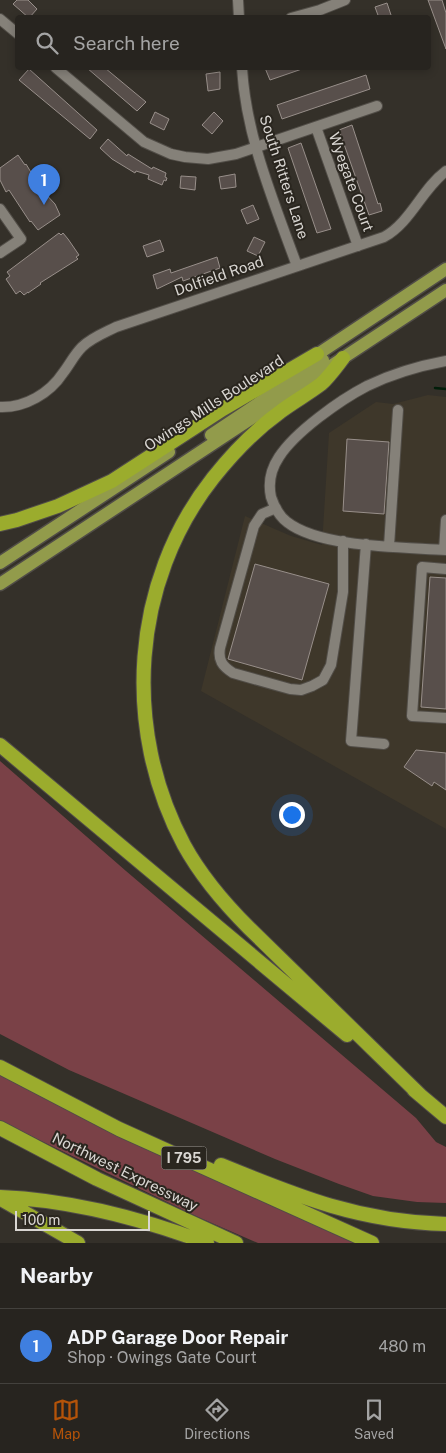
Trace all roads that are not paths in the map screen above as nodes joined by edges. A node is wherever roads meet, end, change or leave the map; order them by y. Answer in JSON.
{"nodes":[{"id":1,"x":238,"y":0,"type":"edge"},
{"id":2,"x":345,"y":0,"type":"edge"},
{"id":3,"x":239,"y":15,"type":"edge"},
{"id":4,"x":302,"y":15,"type":"edge"},
{"id":5,"x":0,"y":19,"type":"edge"},
{"id":6,"x":15,"y":32,"type":"edge"},
{"id":7,"x":58,"y":70,"type":"edge"},
{"id":8,"x":242,"y":70,"type":"edge"},
{"id":9,"x":377,"y":106,"type":"dead end"},
{"id":10,"x":316,"y":127,"type":"junction"},
{"id":11,"x":256,"y":148,"type":"junction"},
{"id":12,"x":446,"y":171,"type":"edge"},
{"id":13,"x":0,"y":209,"type":"edge"},
{"id":14,"x":358,"y":246,"type":"junction"},
{"id":15,"x":0,"y":253,"type":"edge"},
{"id":16,"x":297,"y":266,"type":"junction"},
{"id":17,"x":446,"y":269,"type":"edge"},
{"id":18,"x":446,"y":279,"type":"edge"},
{"id":19,"x":446,"y":290,"type":"edge"},
{"id":20,"x":318,"y":354,"type":"junction"},
{"id":21,"x":343,"y":358,"type":"junction"},
{"id":22,"x":446,"y":361,"type":"edge"},
{"id":23,"x":0,"y":407,"type":"edge"},
{"id":24,"x":398,"y":410,"type":"dead end"},
{"id":25,"x":116,"y":508,"type":"junction"},
{"id":26,"x":276,"y":508,"type":"junction"},
{"id":27,"x":446,"y":520,"type":"edge"},
{"id":28,"x":0,"y":524,"type":"edge"},
{"id":29,"x":343,"y":541,"type":"junction"},
{"id":30,"x":366,"y":544,"type":"junction"},
{"id":31,"x":390,"y":546,"type":"junction"},
{"id":32,"x":429,"y":549,"type":"junction"},
{"id":33,"x":445,"y":550,"type":"edge"},
{"id":34,"x":0,"y":563,"type":"edge"},
{"id":35,"x":428,"y":568,"type":"junction"},
{"id":36,"x":446,"y":569,"type":"edge"},
{"id":37,"x":0,"y":584,"type":"edge"},
{"id":38,"x":446,"y":718,"type":"edge"},
{"id":39,"x":384,"y":744,"type":"dead end"},
{"id":40,"x":0,"y":745,"type":"edge"},
{"id":41,"x":0,"y":1067,"type":"edge"},
{"id":42,"x":420,"y":1095,"type":"junction"},
{"id":43,"x":446,"y":1117,"type":"edge"},
{"id":44,"x":0,"y":1128,"type":"edge"},
{"id":45,"x":119,"y":1129,"type":"junction"},
{"id":46,"x":0,"y":1198,"type":"edge"},
{"id":47,"x":446,"y":1224,"type":"edge"},
{"id":48,"x":78,"y":1243,"type":"edge"},
{"id":49,"x":207,"y":1243,"type":"edge"},
{"id":50,"x":236,"y":1243,"type":"edge"},
{"id":51,"x":372,"y":1243,"type":"edge"}],
"edges":[{"from":1,"to":3,"type":"street"},
{"from":2,"to":4,"type":"street"},
{"from":5,"to":6,"type":"street"},
{"from":7,"to":11,"type":"street","name":"Wyegate Court"},
{"from":8,"to":11,"type":"street","name":"South Ritters Lane"},
{"from":9,"to":10,"type":"street","name":"Wyegate Court"},
{"from":10,"to":11,"type":"street","name":"Wyegate Court"},
{"from":10,"to":14,"type":"street","name":"Wyegate Court"},
{"from":11,"to":16,"type":"street","name":"South Ritters Lane"},
{"from":12,"to":14,"type":"street","name":"Dolfield Road"},
{"from":13,"to":15,"type":"street"},
{"from":14,"to":16,"type":"street","name":"Dolfield Road"},
{"from":16,"to":23,"type":"street","name":"Dolfield Road"},
{"from":17,"to":20,"type":"main road","name":"Owings Mills Boulevard"},
{"from":18,"to":25,"type":"main road"},
{"from":19,"to":21,"type":"main road"},
{"from":20,"to":28,"type":"highway"},
{"from":20,"to":34,"type":"main road","name":"Owings Mills Boulevard"},
{"from":21,"to":25,"type":"main road"},
{"from":21,"to":42,"type":"highway"},
{"from":22,"to":26,"type":"street"},
{"from":24,"to":31,"type":"street"},
{"from":25,"to":37,"type":"main road"},
{"from":26,"to":29,"type":"street"},
{"from":26,"to":29,"type":"street"},
{"from":27,"to":33,"type":"street"},
{"from":29,"to":30,"type":"street"},
{"from":30,"to":31,"type":"street"},
{"from":30,"to":39,"type":"street"},
{"from":31,"to":32,"type":"street"},
{"from":32,"to":33,"type":"street"},
{"from":32,"to":35,"type":"street"},
{"from":35,"to":36,"type":"street"},
{"from":35,"to":38,"type":"street"},
{"from":40,"to":42,"type":"highway"},
{"from":41,"to":45,"type":"highway","number":"I 795"},
{"from":42,"to":43,"type":"highway"},
{"from":44,"to":50,"type":"highway","name":"Northwest Expressway"},
{"from":45,"to":47,"type":"highway"},
{"from":45,"to":51,"type":"highway","number":"I 795"},
{"from":46,"to":48,"type":"highway"},
{"from":46,"to":49,"type":"highway"}]}
